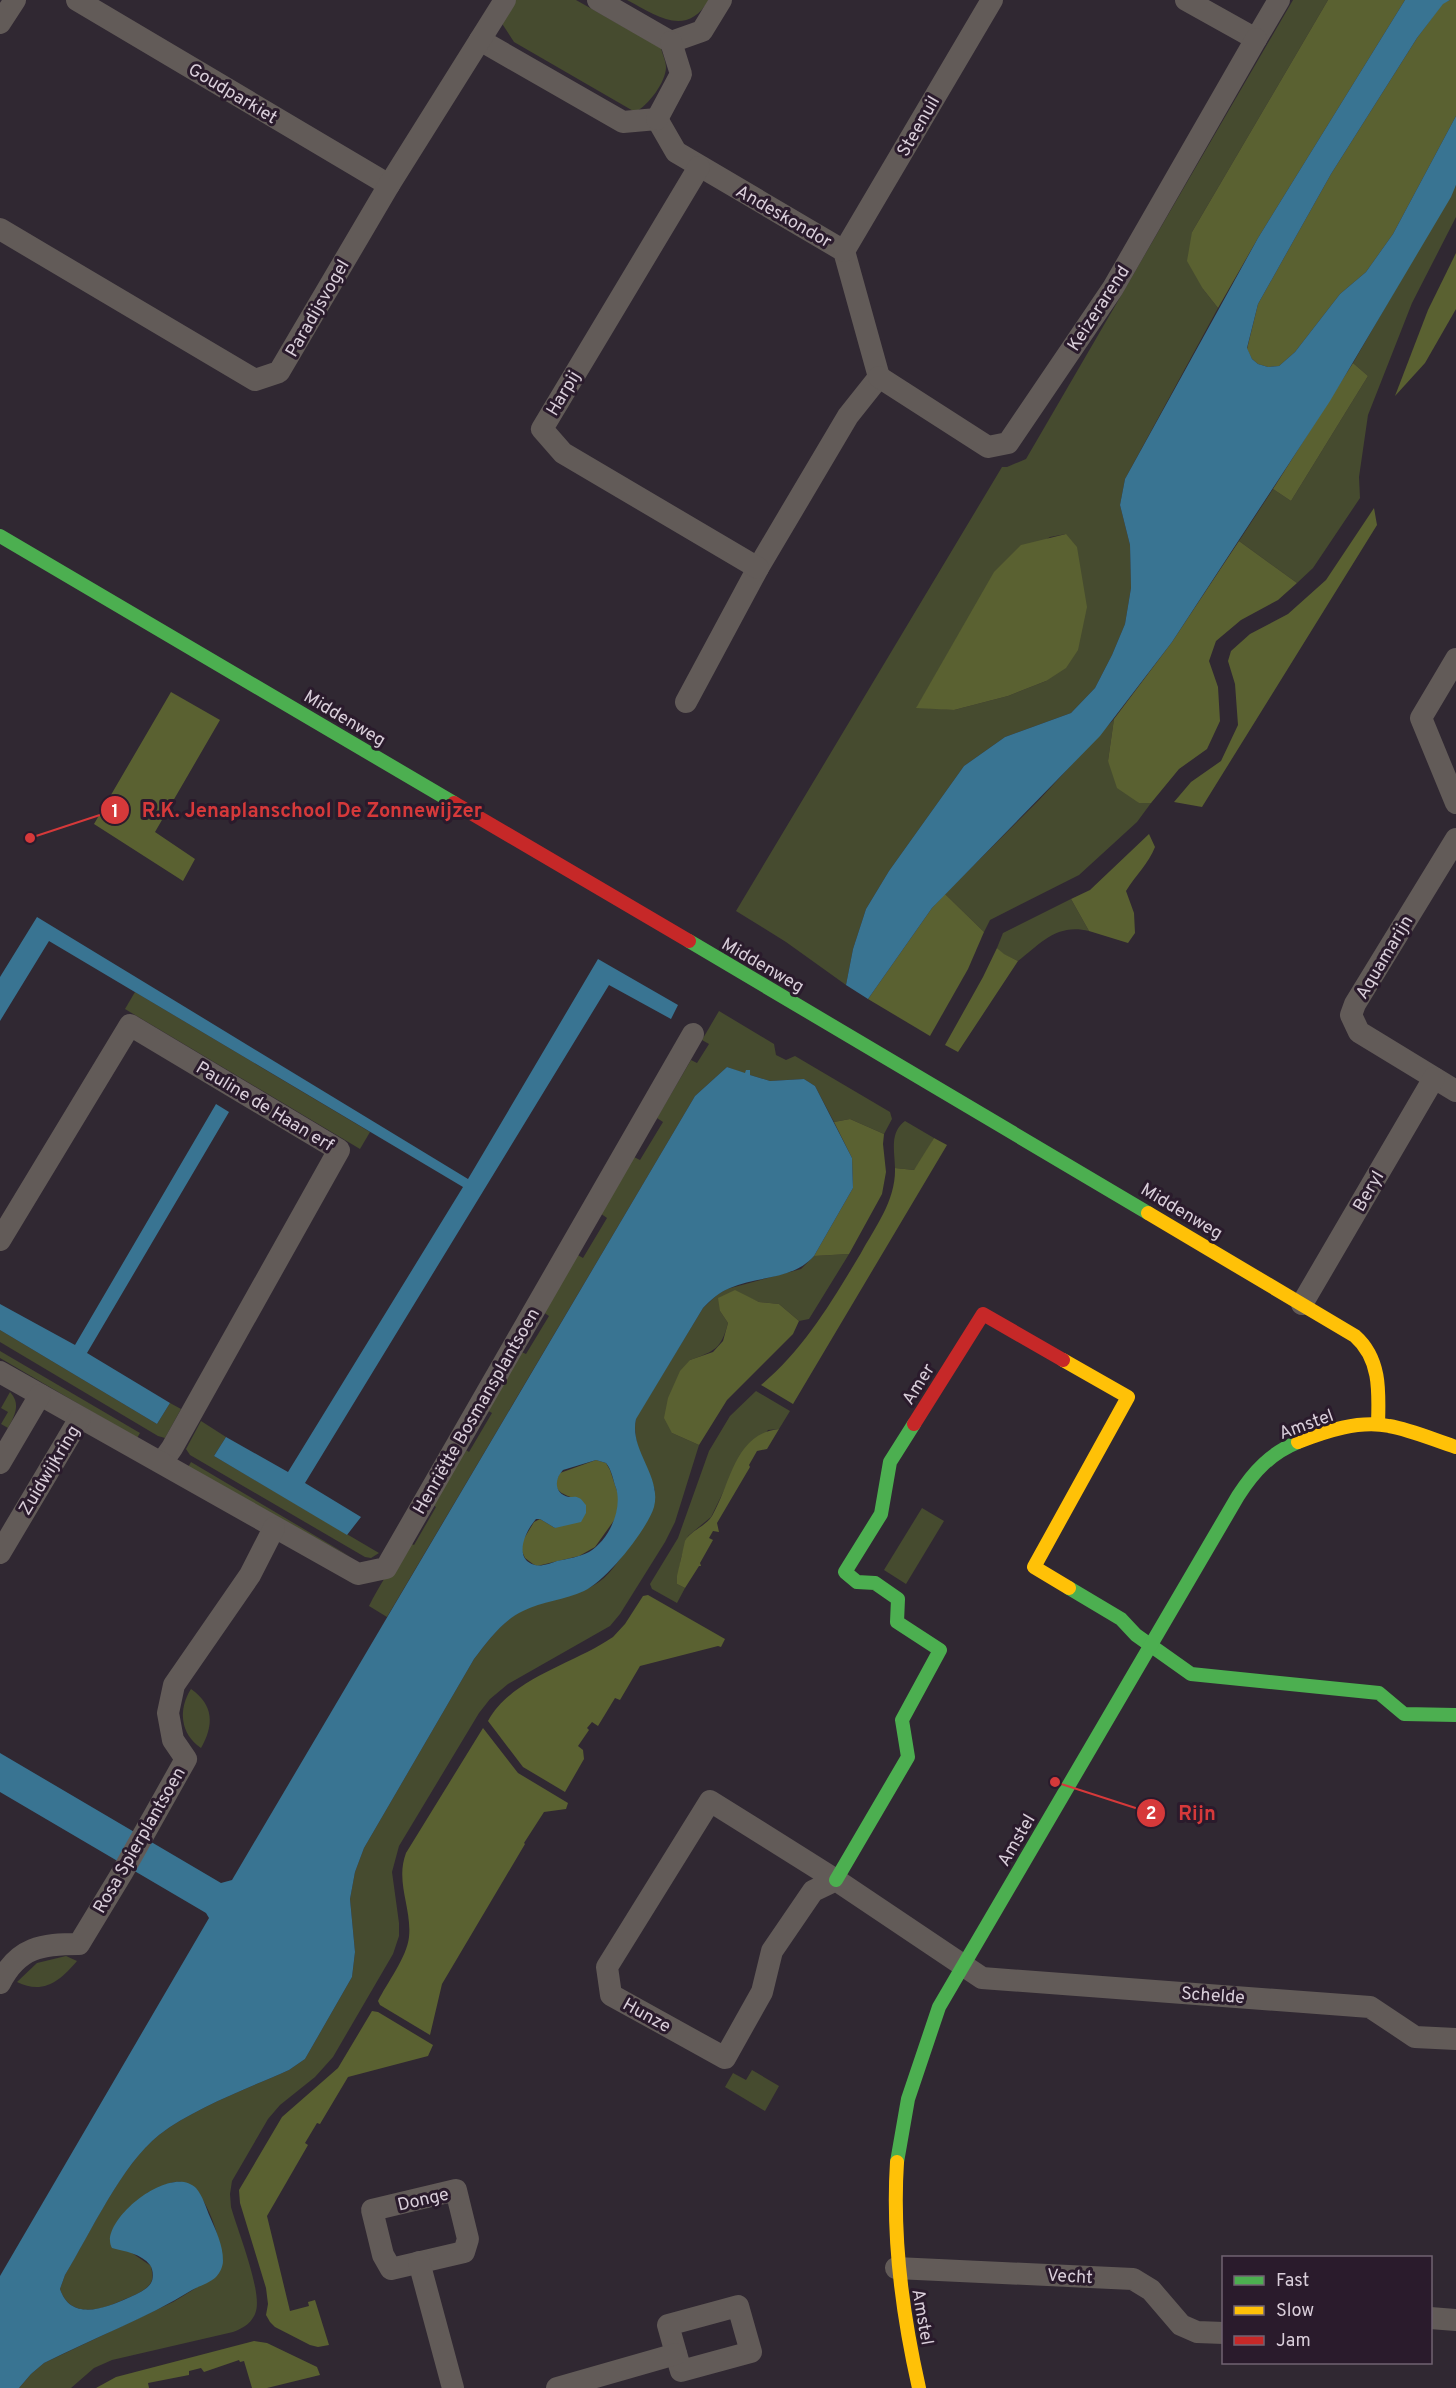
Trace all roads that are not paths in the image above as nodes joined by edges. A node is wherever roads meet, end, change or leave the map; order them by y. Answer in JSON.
{"nodes":[{"id":1,"x":15,"y":0,"type":"edge"},
{"id":2,"x":77,"y":0,"type":"edge"},
{"id":3,"x":505,"y":0,"type":"edge"},
{"id":4,"x":598,"y":0,"type":"edge"},
{"id":5,"x":721,"y":0,"type":"edge"},
{"id":6,"x":992,"y":0,"type":"edge"},
{"id":7,"x":1186,"y":0,"type":"edge"},
{"id":8,"x":1279,"y":0,"type":"edge"},
{"id":9,"x":0,"y":23,"type":"edge"},
{"id":10,"x":1256,"y":39,"type":"junction"},
{"id":11,"x":480,"y":40,"type":"junction"},
{"id":12,"x":671,"y":42,"type":"junction"},
{"id":13,"x":657,"y":119,"type":"junction"},
{"id":14,"x":699,"y":167,"type":"junction"},
{"id":15,"x":389,"y":185,"type":"junction"},
{"id":16,"x":0,"y":229,"type":"edge"},
{"id":17,"x":844,"y":251,"type":"junction"},
{"id":18,"x":879,"y":377,"type":"junction"},
{"id":19,"x":0,"y":536,"type":"edge"},
{"id":20,"x":758,"y":568,"type":"junction"},
{"id":21,"x":1456,"y":659,"type":"edge"},
{"id":22,"x":686,"y":702,"type":"dead end"},
{"id":23,"x":1456,"y":803,"type":"edge"},
{"id":24,"x":1456,"y":839,"type":"edge"},
{"id":25,"x":693,"y":1034,"type":"dead end"},
{"id":26,"x":1434,"y":1078,"type":"junction"},
{"id":27,"x":1456,"y":1091,"type":"edge"},
{"id":28,"x":0,"y":1240,"type":"edge"},
{"id":29,"x":1302,"y":1304,"type":"junction"},
{"id":30,"x":0,"y":1372,"type":"edge"},
{"id":31,"x":40,"y":1395,"type":"junction"},
{"id":32,"x":80,"y":1418,"type":"junction"},
{"id":33,"x":1378,"y":1424,"type":"junction"},
{"id":34,"x":1456,"y":1447,"type":"edge"},
{"id":35,"x":162,"y":1462,"type":"junction"},
{"id":36,"x":0,"y":1463,"type":"edge"},
{"id":37,"x":274,"y":1528,"type":"junction"},
{"id":38,"x":0,"y":1553,"type":"edge"},
{"id":39,"x":1150,"y":1646,"type":"junction"},
{"id":40,"x":1456,"y":1715,"type":"edge"},
{"id":41,"x":836,"y":1880,"type":"junction"},
{"id":42,"x":963,"y":1966,"type":"junction"},
{"id":43,"x":0,"y":1983,"type":"edge"},
{"id":44,"x":1456,"y":2039,"type":"edge"},
{"id":45,"x":419,"y":2262,"type":"junction"},
{"id":46,"x":896,"y":2268,"type":"junction"},
{"id":47,"x":1432,"y":2318,"type":"edge"},
{"id":48,"x":1456,"y":2320,"type":"edge"},
{"id":49,"x":1222,"y":2332,"type":"edge"},
{"id":50,"x":676,"y":2354,"type":"dead end"},
{"id":51,"x":453,"y":2388,"type":"edge"},
{"id":52,"x":557,"y":2388,"type":"edge"},
{"id":53,"x":919,"y":2388,"type":"edge"}],
"edges":[{"from":1,"to":9,"type":"street"},
{"from":2,"to":15,"type":"street","name":"Goudparkiet"},
{"from":3,"to":11,"type":"street","name":"Paradijsvogel"},
{"from":4,"to":12,"type":"street"},
{"from":5,"to":12,"type":"street"},
{"from":6,"to":17,"type":"street","name":"Steenuil"},
{"from":7,"to":10,"type":"street"},
{"from":8,"to":10,"type":"street","name":"Keizerarend"},
{"from":10,"to":18,"type":"street","name":"Keizerarend"},
{"from":11,"to":13,"type":"street"},
{"from":11,"to":15,"type":"street","name":"Paradijsvogel"},
{"from":12,"to":13,"type":"street"},
{"from":13,"to":14,"type":"street","name":"Andeskondor"},
{"from":14,"to":17,"type":"street","name":"Andeskondor"},
{"from":14,"to":20,"type":"street","name":"Harpij"},
{"from":15,"to":16,"type":"street","name":"Paradijsvogel"},
{"from":17,"to":18,"type":"street","name":"Andeskondor"},
{"from":18,"to":20,"type":"street"},
{"from":19,"to":29,"type":"street","name":"Middenweg"},
{"from":20,"to":22,"type":"street"},
{"from":21,"to":23,"type":"street"},
{"from":24,"to":26,"type":"street","name":"Aquamarijn"},
{"from":25,"to":37,"type":"street","name":"Henriëtte Bosmansplantsoen"},
{"from":26,"to":27,"type":"street"},
{"from":26,"to":29,"type":"street","name":"Beryl"},
{"from":28,"to":35,"type":"street","name":"Pauline de Haan erf"},
{"from":29,"to":33,"type":"street","name":"Middenweg"},
{"from":30,"to":31,"type":"street","name":"Zuidwijkring"},
{"from":31,"to":32,"type":"street","name":"Zuidwijkring"},
{"from":31,"to":36,"type":"street"},
{"from":32,"to":35,"type":"street","name":"Zuidwijkring"},
{"from":32,"to":38,"type":"street","name":"Zuidwijkring"},
{"from":33,"to":34,"type":"street"},
{"from":33,"to":39,"type":"street","name":"Amstel"},
{"from":35,"to":37,"type":"street","name":"Henriëtte Bosmansplantsoen"},
{"from":37,"to":43,"type":"street","name":"Rosa Spierplantsoen"},
{"from":39,"to":40,"type":"street"},
{"from":39,"to":41,"type":"street","name":"Amer"},
{"from":39,"to":42,"type":"street","name":"Amstel"},
{"from":41,"to":41,"type":"street","name":"Hunze"},
{"from":41,"to":42,"type":"street","name":"Hunze"},
{"from":42,"to":44,"type":"street","name":"Schelde"},
{"from":42,"to":46,"type":"street","name":"Amstel"},
{"from":45,"to":45,"type":"street","name":"Donge"},
{"from":45,"to":51,"type":"street"},
{"from":46,"to":49,"type":"street","name":"Vecht"},
{"from":46,"to":53,"type":"street","name":"Amstel"},
{"from":47,"to":48,"type":"street"},
{"from":50,"to":52,"type":"street"}]}
